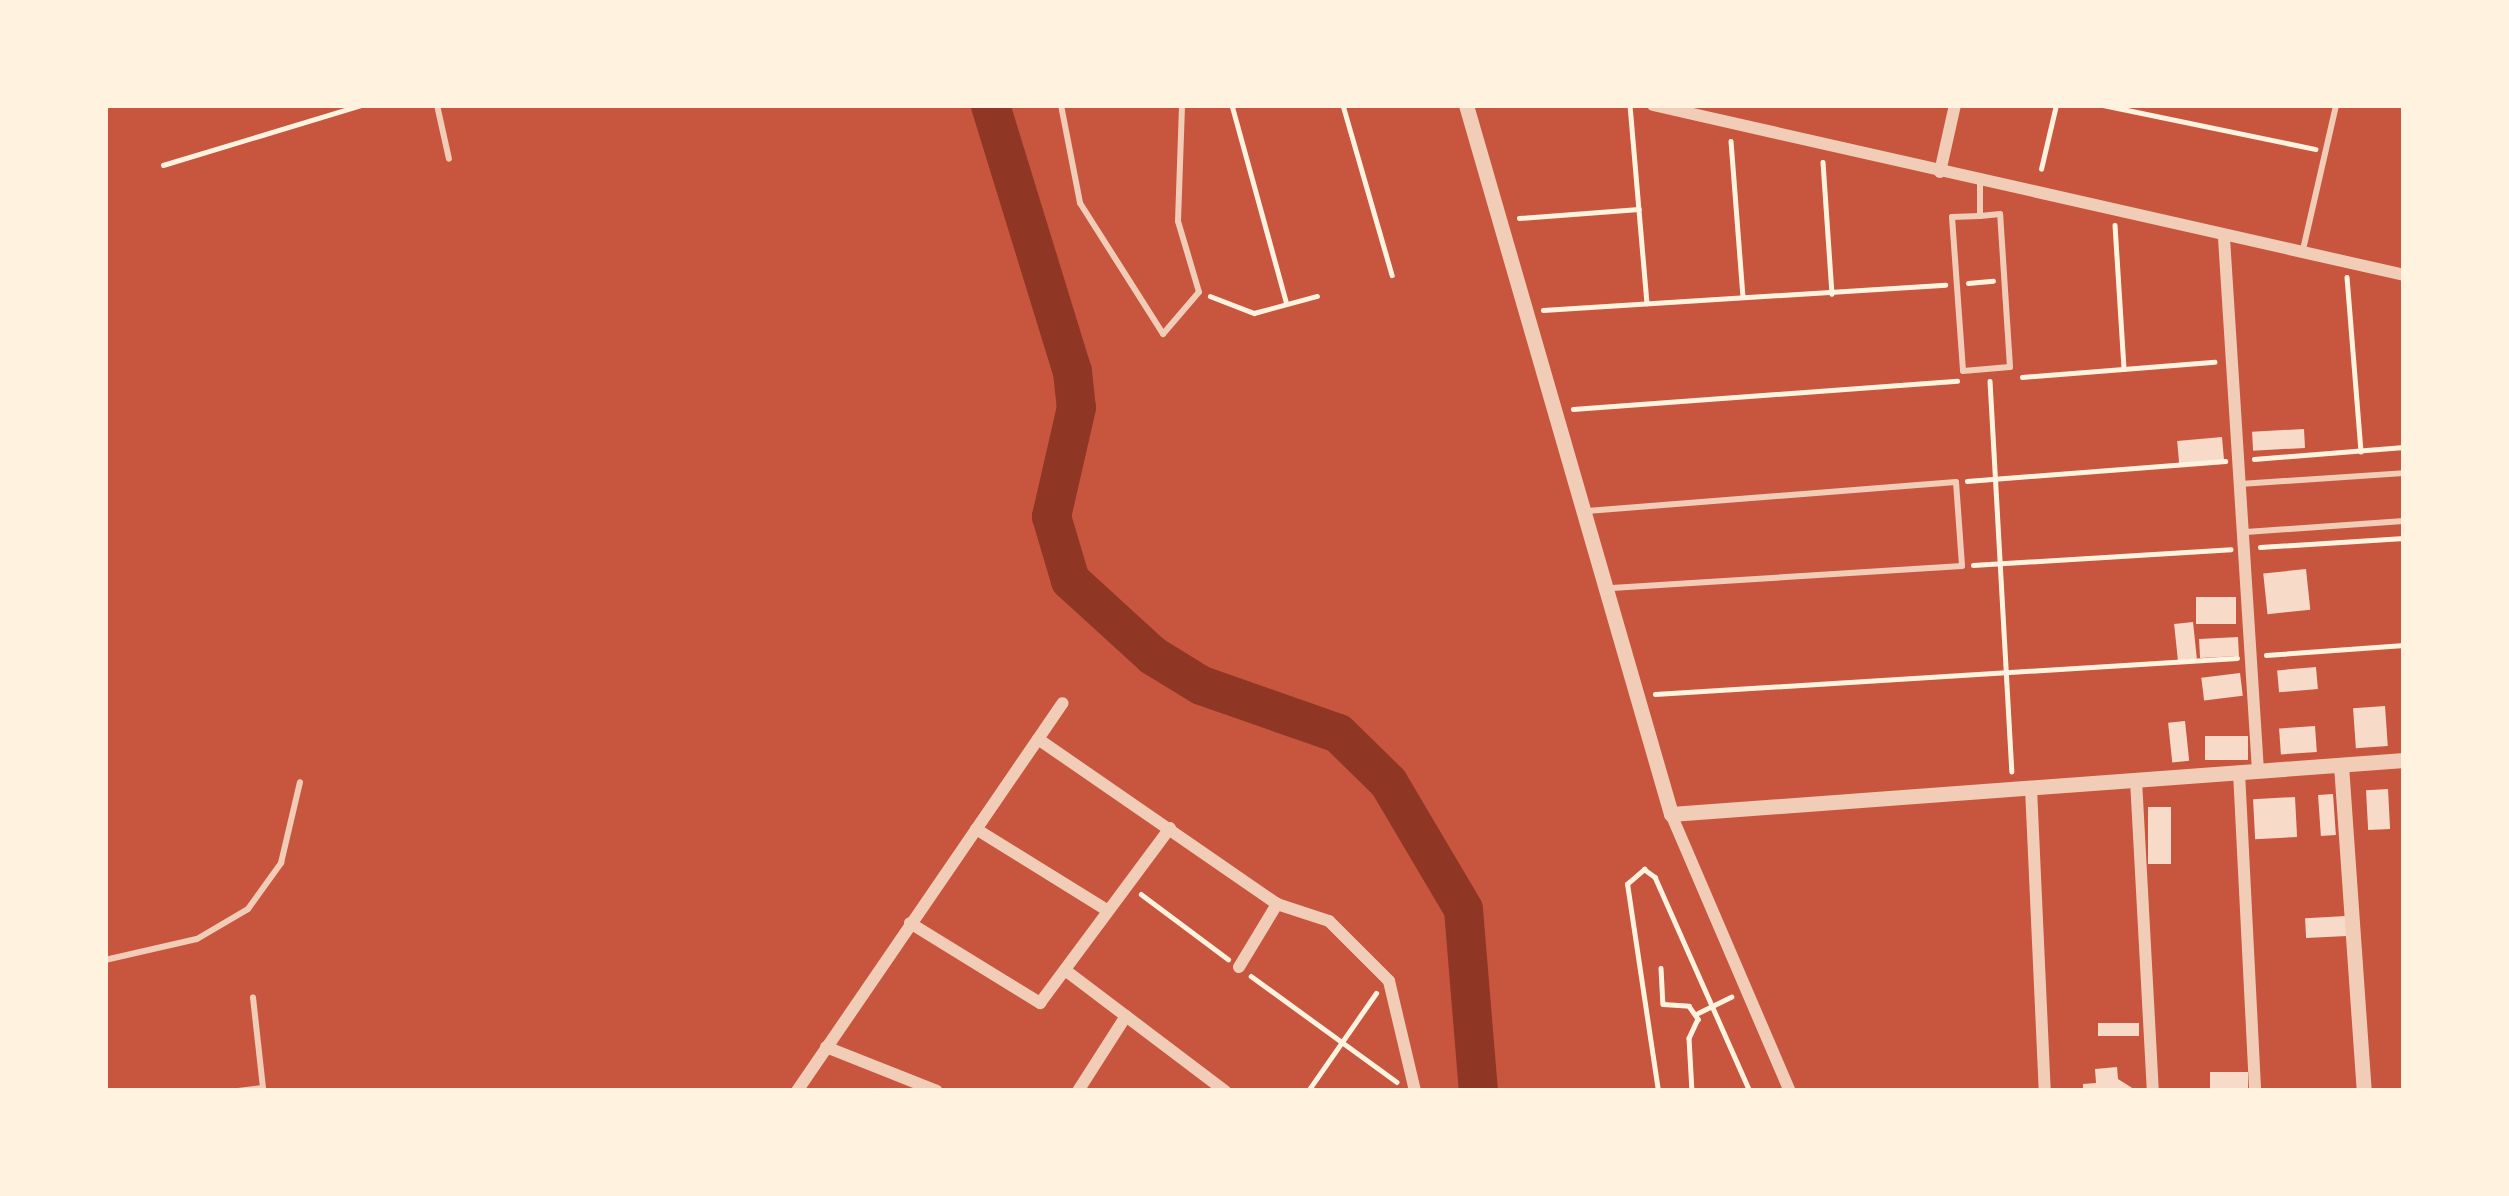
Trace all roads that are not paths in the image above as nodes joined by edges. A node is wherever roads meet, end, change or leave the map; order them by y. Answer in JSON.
{"nodes":[{"id":1,"x":436,"y":105,"type":"edge"},
{"id":2,"x":1061,"y":105,"type":"edge"},
{"id":3,"x":1182,"y":105,"type":"edge"},
{"id":4,"x":1466,"y":105,"type":"edge"},
{"id":5,"x":1652,"y":105,"type":"edge"},
{"id":6,"x":1955,"y":105,"type":"edge"},
{"id":7,"x":2336,"y":105,"type":"edge"},
{"id":8,"x":1689,"y":109,"type":"edge"},
{"id":9,"x":449,"y":159,"type":"dead end"},
{"id":10,"x":1940,"y":172,"type":"junction"},
{"id":11,"x":1980,"y":182,"type":"junction"},
{"id":12,"x":1980,"y":215,"type":"junction"},
{"id":13,"x":2224,"y":238,"type":"junction"},
{"id":14,"x":2302,"y":255,"type":"junction"},
{"id":15,"x":2404,"y":275,"type":"edge"},
{"id":16,"x":2404,"y":473,"type":"edge"},
{"id":17,"x":2240,"y":484,"type":"junction"},
{"id":18,"x":1583,"y":511,"type":"junction"},
{"id":19,"x":2404,"y":521,"type":"edge"},
{"id":20,"x":2243,"y":532,"type":"junction"},
{"id":21,"x":1606,"y":588,"type":"junction"},
{"id":22,"x":1063,"y":703,"type":"dead end"},
{"id":23,"x":1039,"y":739,"type":"junction"},
{"id":24,"x":2404,"y":760,"type":"edge"},
{"id":25,"x":2342,"y":764,"type":"junction"},
{"id":26,"x":2258,"y":771,"type":"junction"},
{"id":27,"x":2239,"y":772,"type":"junction"},
{"id":28,"x":2136,"y":780,"type":"junction"},
{"id":29,"x":300,"y":782,"type":"dead end"},
{"id":30,"x":2022,"y":788,"type":"junction"},
{"id":31,"x":1671,"y":814,"type":"junction"},
{"id":32,"x":976,"y":829,"type":"junction"},
{"id":33,"x":1170,"y":829,"type":"junction"},
{"id":34,"x":1277,"y":904,"type":"junction"},
{"id":35,"x":1108,"y":911,"type":"junction"},
{"id":36,"x":910,"y":923,"type":"junction"},
{"id":37,"x":105,"y":960,"type":"edge"},
{"id":38,"x":1239,"y":967,"type":"road end"},
{"id":39,"x":1065,"y":970,"type":"junction"},
{"id":40,"x":253,"y":998,"type":"dead end"},
{"id":41,"x":1126,"y":1016,"type":"junction"},
{"id":42,"x":826,"y":1047,"type":"junction"},
{"id":43,"x":1414,"y":1089,"type":"edge"},
{"id":44,"x":238,"y":1091,"type":"edge"},
{"id":45,"x":797,"y":1091,"type":"edge"},
{"id":46,"x":937,"y":1091,"type":"edge"},
{"id":47,"x":1078,"y":1091,"type":"edge"},
{"id":48,"x":1226,"y":1091,"type":"edge"},
{"id":49,"x":1790,"y":1091,"type":"edge"},
{"id":50,"x":2045,"y":1091,"type":"edge"},
{"id":51,"x":2153,"y":1091,"type":"edge"},
{"id":52,"x":2255,"y":1091,"type":"edge"},
{"id":53,"x":2364,"y":1091,"type":"edge"}],
"edges":[{"from":1,"to":9,"type":"lane"},
{"from":2,"to":3,"type":"lane"},
{"from":4,"to":18,"type":"street"},
{"from":5,"to":8,"type":"street"},
{"from":6,"to":10,"type":"street"},
{"from":7,"to":14,"type":"lane"},
{"from":8,"to":10,"type":"street"},
{"from":10,"to":11,"type":"street"},
{"from":11,"to":12,"type":"lane"},
{"from":11,"to":13,"type":"street"},
{"from":12,"to":12,"type":"lane"},
{"from":13,"to":14,"type":"street"},
{"from":13,"to":17,"type":"street"},
{"from":14,"to":15,"type":"street"},
{"from":16,"to":17,"type":"lane"},
{"from":17,"to":20,"type":"street"},
{"from":18,"to":21,"type":"street"},
{"from":18,"to":21,"type":"lane"},
{"from":19,"to":20,"type":"lane"},
{"from":20,"to":26,"type":"street"},
{"from":21,"to":31,"type":"street"},
{"from":22,"to":23,"type":"street"},
{"from":23,"to":32,"type":"street"},
{"from":23,"to":33,"type":"street"},
{"from":24,"to":25,"type":"street"},
{"from":25,"to":26,"type":"street"},
{"from":25,"to":53,"type":"street"},
{"from":26,"to":27,"type":"street"},
{"from":27,"to":28,"type":"street"},
{"from":27,"to":52,"type":"street"},
{"from":28,"to":30,"type":"street"},
{"from":28,"to":51,"type":"street"},
{"from":29,"to":37,"type":"lane"},
{"from":30,"to":31,"type":"street"},
{"from":30,"to":50,"type":"street"},
{"from":31,"to":49,"type":"street"},
{"from":32,"to":35,"type":"street"},
{"from":32,"to":36,"type":"street"},
{"from":33,"to":34,"type":"street"},
{"from":33,"to":35,"type":"street"},
{"from":34,"to":38,"type":"street"},
{"from":34,"to":43,"type":"street"},
{"from":35,"to":39,"type":"street"},
{"from":36,"to":39,"type":"street"},
{"from":36,"to":42,"type":"street"},
{"from":39,"to":41,"type":"street"},
{"from":40,"to":44,"type":"lane"},
{"from":41,"to":47,"type":"street"},
{"from":41,"to":48,"type":"street"},
{"from":42,"to":45,"type":"street"},
{"from":42,"to":46,"type":"street"}]}
